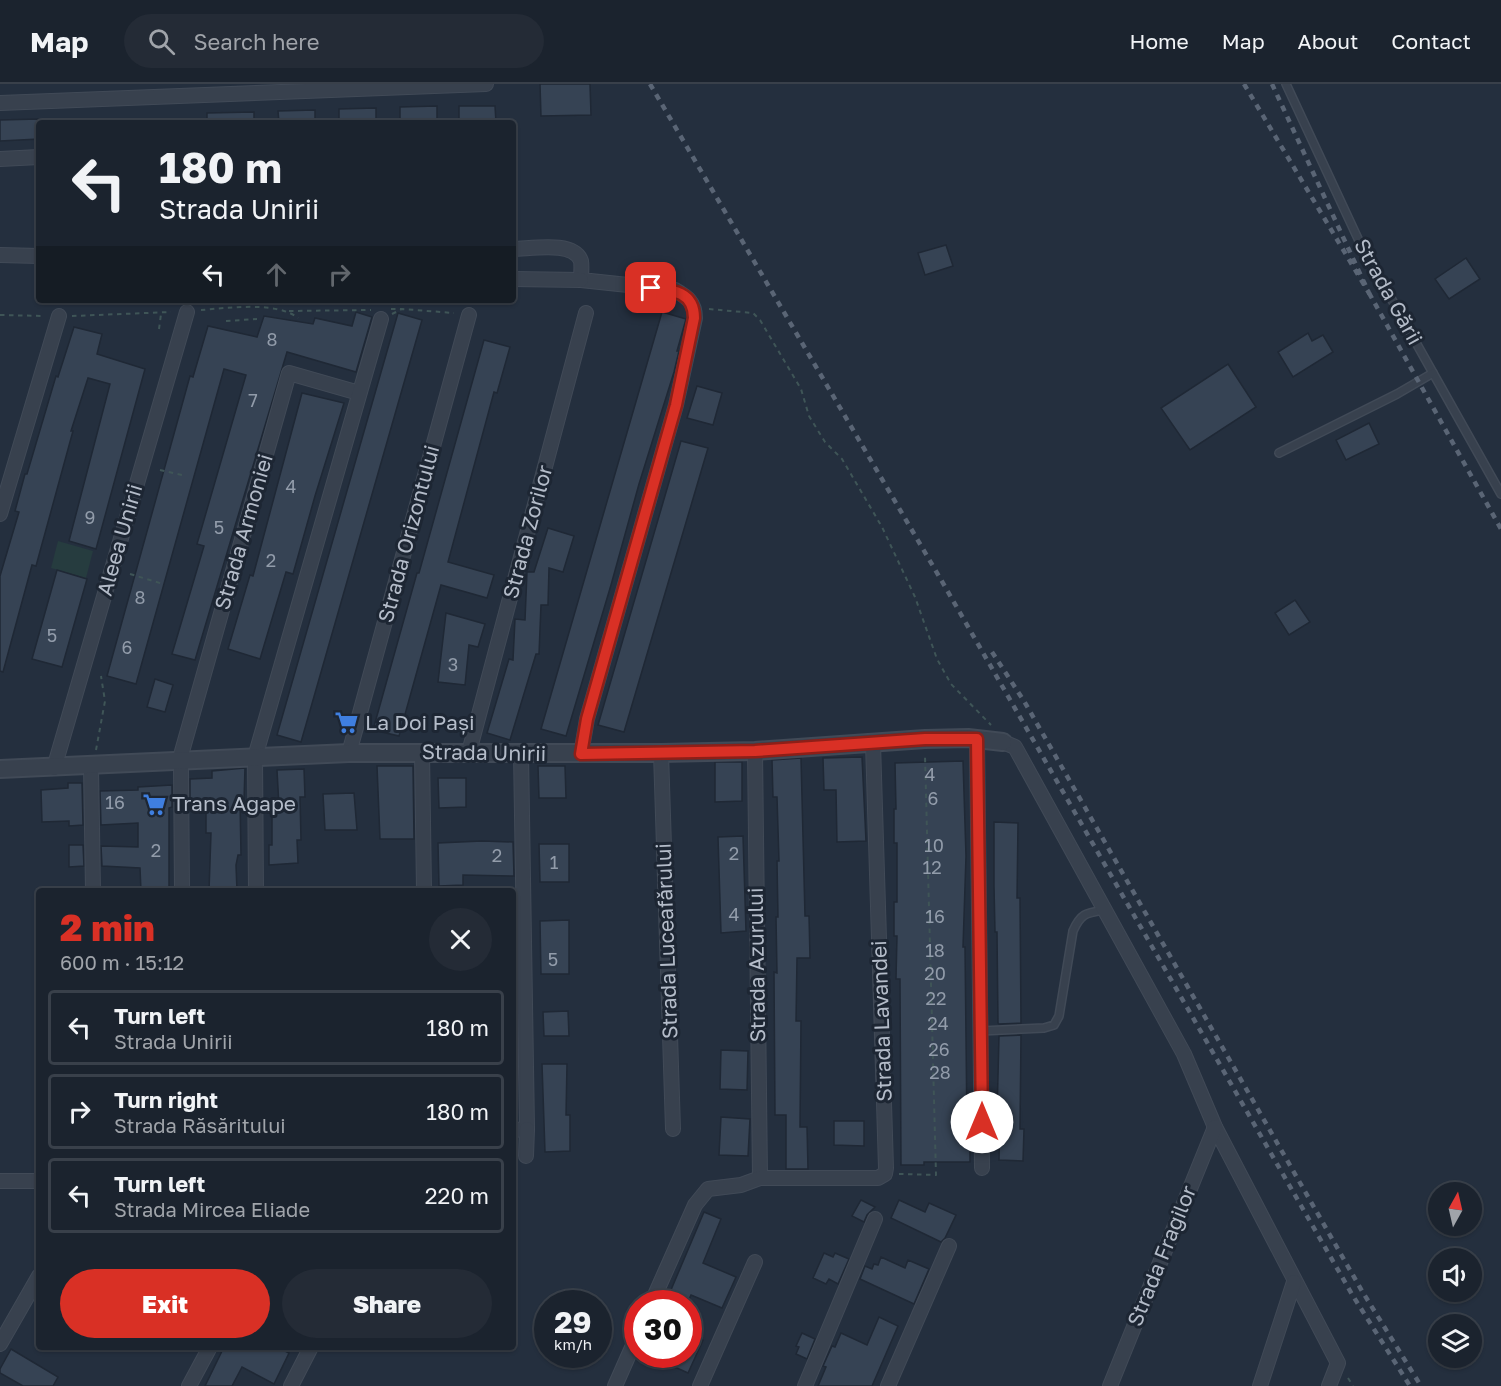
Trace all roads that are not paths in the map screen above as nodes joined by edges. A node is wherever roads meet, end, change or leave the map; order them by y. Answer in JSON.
{"nodes":[{"id":1,"x":486,"y":84,"type":"edge"},
{"id":2,"x":1286,"y":84,"type":"edge"},
{"id":3,"x":0,"y":103,"type":"edge"},
{"id":4,"x":36,"y":157,"type":"edge"},
{"id":5,"x":0,"y":159,"type":"edge"},
{"id":6,"x":516,"y":249,"type":"edge"},
{"id":7,"x":0,"y":255,"type":"edge"},
{"id":8,"x":24,"y":256,"type":"junction"},
{"id":9,"x":36,"y":256,"type":"edge"},
{"id":10,"x":36,"y":262,"type":"edge"},
{"id":11,"x":516,"y":279,"type":"edge"},
{"id":12,"x":581,"y":280,"type":"junction"},
{"id":13,"x":187,"y":312,"type":"road end"},
{"id":14,"x":383,"y":313,"type":"road end"},
{"id":15,"x":586,"y":313,"type":"dead end"},
{"id":16,"x":469,"y":315,"type":"road end"},
{"id":17,"x":59,"y":316,"type":"road end"},
{"id":18,"x":1433,"y":373,"type":"junction"},
{"id":19,"x":359,"y":393,"type":"junction"},
{"id":20,"x":1279,"y":453,"type":"dead end"},
{"id":21,"x":1501,"y":494,"type":"edge"},
{"id":22,"x":0,"y":514,"type":"edge"},
{"id":23,"x":977,"y":739,"type":"junction"},
{"id":24,"x":873,"y":743,"type":"junction"},
{"id":25,"x":1006,"y":743,"type":"joint"},
{"id":26,"x":755,"y":751,"type":"junction"},
{"id":27,"x":422,"y":752,"type":"junction"},
{"id":28,"x":469,"y":752,"type":"junction"},
{"id":29,"x":349,"y":753,"type":"junction"},
{"id":30,"x":521,"y":753,"type":"junction"},
{"id":31,"x":661,"y":753,"type":"junction"},
{"id":32,"x":581,"y":754,"type":"junction"},
{"id":33,"x":255,"y":757,"type":"junction"},
{"id":34,"x":93,"y":758,"type":"junction"},
{"id":35,"x":183,"y":761,"type":"junction"},
{"id":36,"x":54,"y":768,"type":"junction"},
{"id":37,"x":0,"y":769,"type":"edge"},
{"id":38,"x":93,"y":888,"type":"edge"},
{"id":39,"x":182,"y":888,"type":"edge"},
{"id":40,"x":256,"y":888,"type":"edge"},
{"id":41,"x":424,"y":888,"type":"edge"},
{"id":42,"x":1105,"y":910,"type":"junction"},
{"id":43,"x":981,"y":1031,"type":"junction"},
{"id":44,"x":1215,"y":1127,"type":"junction"},
{"id":45,"x":673,"y":1129,"type":"dead end"},
{"id":46,"x":520,"y":1130,"type":"edge"},
{"id":47,"x":526,"y":1156,"type":"dead end"},
{"id":48,"x":982,"y":1168,"type":"dead end"},
{"id":49,"x":760,"y":1179,"type":"junction"},
{"id":50,"x":0,"y":1181,"type":"edge"},
{"id":51,"x":36,"y":1181,"type":"edge"},
{"id":52,"x":876,"y":1219,"type":"dead end"},
{"id":53,"x":949,"y":1246,"type":"dead end"},
{"id":54,"x":754,"y":1262,"type":"dead end"},
{"id":55,"x":36,"y":1281,"type":"edge"},
{"id":56,"x":1294,"y":1282,"type":"junction"},
{"id":57,"x":657,"y":1290,"type":"edge"},
{"id":58,"x":0,"y":1344,"type":"edge"},
{"id":59,"x":208,"y":1350,"type":"edge"},
{"id":60,"x":309,"y":1350,"type":"edge"},
{"id":61,"x":624,"y":1366,"type":"edge"},
{"id":62,"x":189,"y":1386,"type":"edge"},
{"id":63,"x":291,"y":1386,"type":"edge"},
{"id":64,"x":615,"y":1386,"type":"edge"},
{"id":65,"x":700,"y":1386,"type":"edge"},
{"id":66,"x":805,"y":1386,"type":"edge"},
{"id":67,"x":888,"y":1386,"type":"edge"},
{"id":68,"x":1110,"y":1386,"type":"edge"},
{"id":69,"x":1260,"y":1386,"type":"edge"},
{"id":70,"x":1329,"y":1386,"type":"edge"}],
"edges":[{"from":1,"to":3,"type":"street"},
{"from":2,"to":18,"type":"lane","name":"Strada Gării"},
{"from":4,"to":5,"type":"street"},
{"from":6,"to":12,"type":"street"},
{"from":7,"to":8,"type":"street"},
{"from":8,"to":9,"type":"street"},
{"from":8,"to":10,"type":"street"},
{"from":11,"to":12,"type":"street"},
{"from":12,"to":32,"type":"street"},
{"from":13,"to":36,"type":"street","name":"Aleea Unirii"},
{"from":14,"to":19,"type":"street"},
{"from":15,"to":28,"type":"street","name":"Strada Zorilor"},
{"from":16,"to":29,"type":"street","name":"Strada Orizontului"},
{"from":17,"to":22,"type":"street"},
{"from":18,"to":20,"type":"lane"},
{"from":18,"to":21,"type":"lane","name":"Strada Gării"},
{"from":19,"to":33,"type":"street"},
{"from":19,"to":35,"type":"street","name":"Strada Armoniei"},
{"from":23,"to":24,"type":"street","name":"Strada Unirii"},
{"from":23,"to":25,"type":"street","name":"Strada Unirii"},
{"from":23,"to":43,"type":"street"},
{"from":24,"to":26,"type":"street","name":"Strada Unirii"},
{"from":24,"to":49,"type":"street","name":"Strada Lavandei"},
{"from":25,"to":42,"type":"street"},
{"from":26,"to":31,"type":"street","name":"Strada Unirii"},
{"from":26,"to":49,"type":"street","name":"Strada Azurului"},
{"from":27,"to":28,"type":"street","name":"Strada Unirii"},
{"from":27,"to":29,"type":"street","name":"Strada Unirii"},
{"from":27,"to":41,"type":"street"},
{"from":28,"to":30,"type":"street","name":"Strada Unirii"},
{"from":29,"to":33,"type":"street","name":"Strada Unirii"},
{"from":30,"to":32,"type":"street","name":"Strada Unirii"},
{"from":30,"to":46,"type":"street"},
{"from":31,"to":32,"type":"street","name":"Strada Unirii"},
{"from":31,"to":45,"type":"street","name":"Strada Luceafǎrului"},
{"from":33,"to":35,"type":"street","name":"Strada Unirii"},
{"from":33,"to":40,"type":"street"},
{"from":34,"to":35,"type":"street","name":"Strada Unirii"},
{"from":34,"to":36,"type":"street","name":"Strada Unirii"},
{"from":34,"to":38,"type":"street"},
{"from":35,"to":39,"type":"street"},
{"from":36,"to":37,"type":"street","name":"Strada Unirii"},
{"from":42,"to":43,"type":"lane"},
{"from":42,"to":44,"type":"street"},
{"from":43,"to":48,"type":"street"},
{"from":44,"to":56,"type":"street"},
{"from":44,"to":68,"type":"street","name":"Strada Fragilor"},
{"from":46,"to":47,"type":"street"},
{"from":49,"to":57,"type":"street"},
{"from":50,"to":51,"type":"street"},
{"from":52,"to":66,"type":"street"},
{"from":53,"to":67,"type":"street"},
{"from":54,"to":65,"type":"street"},
{"from":55,"to":58,"type":"street"},
{"from":56,"to":69,"type":"street"},
{"from":56,"to":70,"type":"street"},
{"from":59,"to":62,"type":"street"},
{"from":60,"to":63,"type":"street"},
{"from":61,"to":64,"type":"street"}]}
